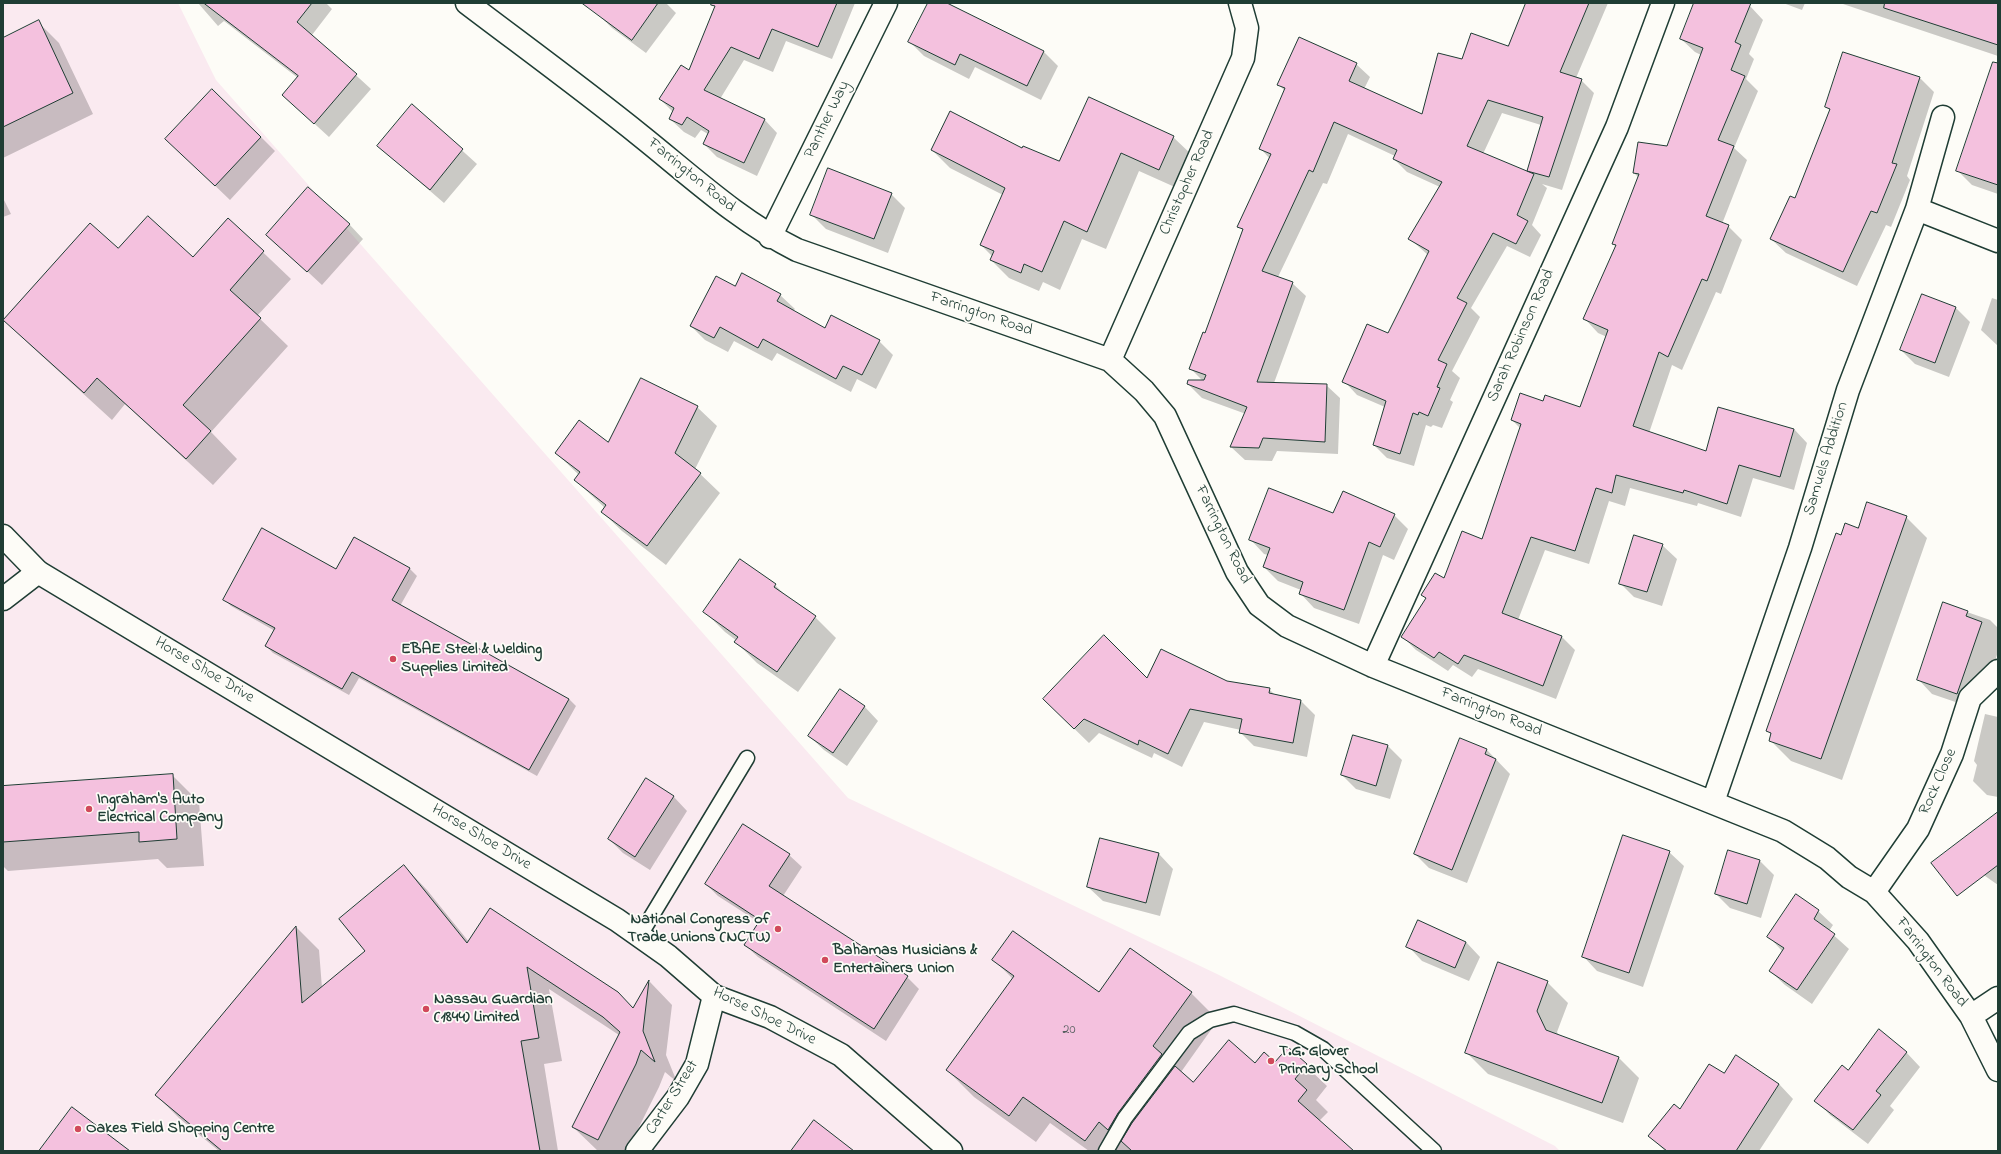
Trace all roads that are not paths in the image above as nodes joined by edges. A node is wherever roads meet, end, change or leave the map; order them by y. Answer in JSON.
{"nodes":[{"id":1,"x":467,"y":3,"type":"edge"},
{"id":2,"x":886,"y":3,"type":"edge"},
{"id":3,"x":1240,"y":3,"type":"edge"},
{"id":4,"x":1663,"y":3,"type":"edge"},
{"id":5,"x":1943,"y":117,"type":"dead end"},
{"id":6,"x":1917,"y":209,"type":"junction"},
{"id":7,"x":770,"y":237,"type":"junction"},
{"id":8,"x":1998,"y":241,"type":"edge"},
{"id":9,"x":1110,"y":360,"type":"junction"},
{"id":10,"x":3,"y":536,"type":"edge"},
{"id":11,"x":38,"y":572,"type":"junction"},
{"id":12,"x":3,"y":599,"type":"edge"},
{"id":13,"x":1373,"y":666,"type":"junction"},
{"id":14,"x":1998,"y":671,"type":"edge"},
{"id":15,"x":747,"y":758,"type":"dead end"},
{"id":16,"x":1712,"y":802,"type":"junction"},
{"id":17,"x":1874,"y":892,"type":"junction"},
{"id":18,"x":639,"y":937,"type":"junction"},
{"id":19,"x":714,"y":996,"type":"junction"},
{"id":20,"x":1998,"y":998,"type":"edge"},
{"id":21,"x":1971,"y":1016,"type":"junction"},
{"id":22,"x":1998,"y":1070,"type":"edge"},
{"id":23,"x":637,"y":1151,"type":"edge"},
{"id":24,"x":951,"y":1151,"type":"edge"},
{"id":25,"x":1106,"y":1151,"type":"edge"},
{"id":26,"x":1434,"y":1151,"type":"edge"}],
"edges":[{"from":1,"to":7,"type":"street","name":"Farrington Road"},
{"from":2,"to":7,"type":"street","name":"Panther Way"},
{"from":3,"to":9,"type":"street","name":"Christopher Road"},
{"from":4,"to":13,"type":"street","name":"Sarah Robinson Road"},
{"from":5,"to":6,"type":"street","name":"Samuels Addition"},
{"from":6,"to":8,"type":"street"},
{"from":6,"to":16,"type":"street","name":"Samuels Addition"},
{"from":7,"to":9,"type":"street","name":"Farrington Road"},
{"from":9,"to":13,"type":"street","name":"Farrington Road"},
{"from":10,"to":11,"type":"street","name":"Horse Shoe Drive"},
{"from":11,"to":12,"type":"street"},
{"from":11,"to":18,"type":"street","name":"Horse Shoe Drive"},
{"from":13,"to":16,"type":"street","name":"Farrington Road"},
{"from":14,"to":17,"type":"street","name":"Rock Close"},
{"from":15,"to":18,"type":"lane"},
{"from":16,"to":17,"type":"street","name":"Farrington Road"},
{"from":17,"to":21,"type":"street","name":"Farrington Road"},
{"from":18,"to":19,"type":"street","name":"Horse Shoe Drive"},
{"from":19,"to":23,"type":"street","name":"Carter Street"},
{"from":19,"to":24,"type":"street","name":"Horse Shoe Drive"},
{"from":20,"to":21,"type":"street"},
{"from":21,"to":22,"type":"street","name":"Farrington Road"},
{"from":25,"to":26,"type":"lane"}]}
